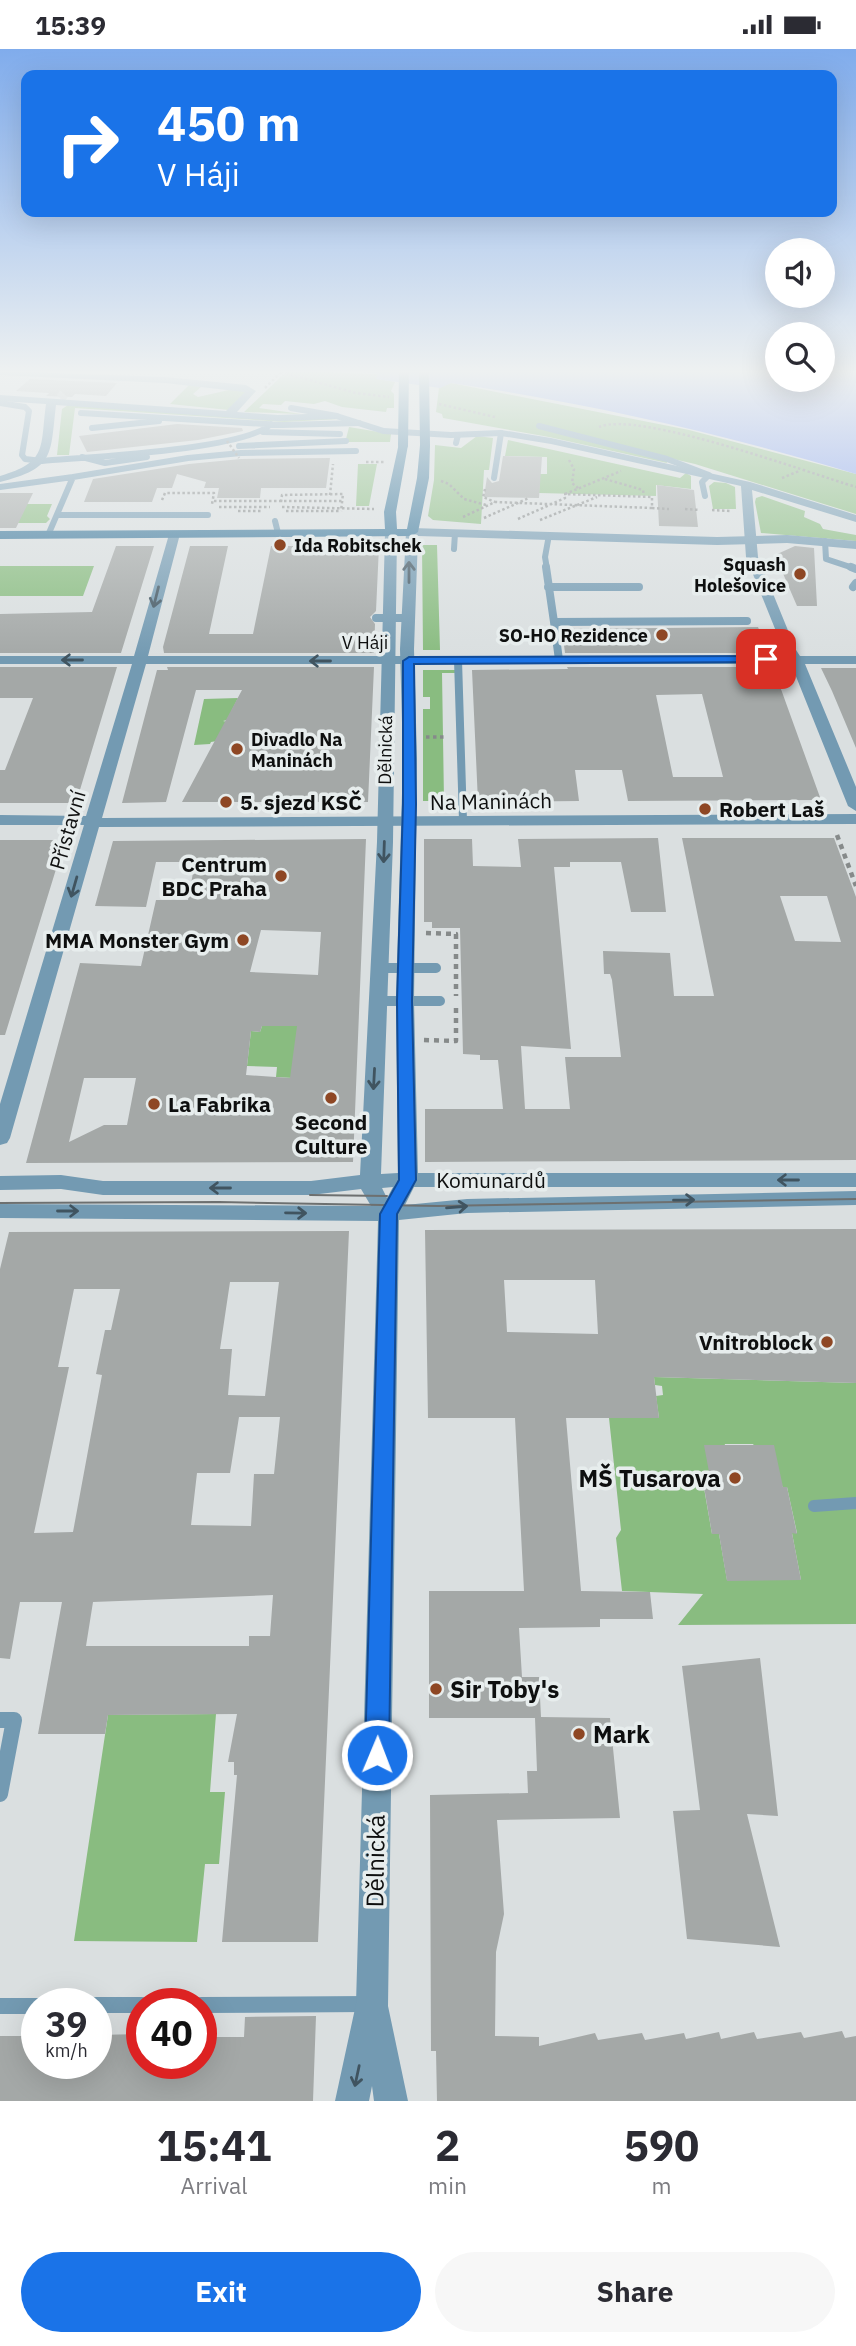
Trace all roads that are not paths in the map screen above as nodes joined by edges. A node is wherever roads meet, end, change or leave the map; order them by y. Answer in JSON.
{"nodes":[{"id":1,"x":31,"y":467,"type":"edge"},
{"id":2,"x":135,"y":467,"type":"edge"},
{"id":3,"x":399,"y":467,"type":"edge"},
{"id":4,"x":424,"y":467,"type":"edge"},
{"id":5,"x":496,"y":467,"type":"edge"},
{"id":6,"x":670,"y":467,"type":"edge"},
{"id":7,"x":687,"y":467,"type":"edge"},
{"id":8,"x":21,"y":473,"type":"junction"},
{"id":9,"x":709,"y":475,"type":"junction"},
{"id":10,"x":73,"y":477,"type":"junction"},
{"id":11,"x":494,"y":478,"type":"dead end"},
{"id":12,"x":0,"y":479,"type":"edge"},
{"id":13,"x":45,"y":481,"type":"junction"},
{"id":14,"x":746,"y":484,"type":"junction"},
{"id":15,"x":0,"y":487,"type":"edge"},
{"id":16,"x":705,"y":496,"type":"dead end"},
{"id":17,"x":57,"y":515,"type":"junction"},
{"id":18,"x":208,"y":515,"type":"dead end"},
{"id":19,"x":856,"y":519,"type":"edge"},
{"id":20,"x":49,"y":533,"type":"junction"},
{"id":21,"x":391,"y":533,"type":"junction"},
{"id":22,"x":412,"y":533,"type":"junction"},
{"id":23,"x":454,"y":533,"type":"junction"},
{"id":24,"x":174,"y":534,"type":"junction"},
{"id":25,"x":0,"y":535,"type":"edge"},
{"id":26,"x":549,"y":535,"type":"junction"},
{"id":27,"x":749,"y":541,"type":"junction"},
{"id":28,"x":825,"y":541,"type":"junction"},
{"id":29,"x":856,"y":545,"type":"edge"},
{"id":30,"x":454,"y":549,"type":"dead end"},
{"id":31,"x":856,"y":569,"type":"edge"},
{"id":32,"x":548,"y":587,"type":"junction"},
{"id":33,"x":639,"y":587,"type":"dead end"},
{"id":34,"x":383,"y":618,"type":"junction"},
{"id":35,"x":410,"y":618,"type":"junction"},
{"id":36,"x":747,"y":621,"type":"dead end"},
{"id":37,"x":554,"y":622,"type":"junction"},
{"id":38,"x":796,"y":659,"type":"junction"},
{"id":39,"x":0,"y":660,"type":"edge"},
{"id":40,"x":140,"y":660,"type":"junction"},
{"id":41,"x":458,"y":660,"type":"junction"},
{"id":42,"x":559,"y":660,"type":"junction"},
{"id":43,"x":856,"y":660,"type":"edge"},
{"id":44,"x":388,"y":661,"type":"junction"},
{"id":45,"x":409,"y":661,"type":"junction"},
{"id":46,"x":856,"y":806,"type":"edge"},
{"id":47,"x":856,"y":819,"type":"edge"},
{"id":48,"x":0,"y":820,"type":"edge"},
{"id":49,"x":93,"y":821,"type":"junction"},
{"id":50,"x":463,"y":821,"type":"junction"},
{"id":51,"x":385,"y":823,"type":"junction"},
{"id":52,"x":409,"y":823,"type":"junction"},
{"id":53,"x":379,"y":968,"type":"junction"},
{"id":54,"x":406,"y":968,"type":"junction"},
{"id":55,"x":436,"y":968,"type":"dead end"},
{"id":56,"x":377,"y":1001,"type":"junction"},
{"id":57,"x":405,"y":1001,"type":"junction"},
{"id":58,"x":440,"y":1001,"type":"dead end"},
{"id":59,"x":0,"y":1138,"type":"edge"},
{"id":60,"x":408,"y":1180,"type":"junction"},
{"id":61,"x":856,"y":1180,"type":"edge"},
{"id":62,"x":370,"y":1181,"type":"junction"},
{"id":63,"x":0,"y":1183,"type":"edge"},
{"id":64,"x":856,"y":1198,"type":"edge"},
{"id":65,"x":0,"y":1211,"type":"edge"},
{"id":66,"x":389,"y":1214,"type":"junction"},
{"id":67,"x":856,"y":1503,"type":"edge"},
{"id":68,"x":814,"y":1506,"type":"dead end"},
{"id":69,"x":0,"y":1720,"type":"edge"},
{"id":70,"x":0,"y":1794,"type":"edge"},
{"id":71,"x":372,"y":2004,"type":"junction"},
{"id":72,"x":217,"y":2005,"type":"edge"},
{"id":73,"x":0,"y":2006,"type":"edge"},
{"id":74,"x":21,"y":2006,"type":"edge"},
{"id":75,"x":352,"y":2101,"type":"edge"},
{"id":76,"x":391,"y":2101,"type":"edge"}],
"edges":[{"from":1,"to":8,"type":"street"},
{"from":2,"to":10,"type":"lane"},
{"from":3,"to":21,"type":"main road","bridge":true},
{"from":4,"to":22,"type":"main road","bridge":true},
{"from":5,"to":11,"type":"lane"},
{"from":6,"to":9,"type":"street"},
{"from":7,"to":9,"type":"lane"},
{"from":8,"to":12,"type":"street"},
{"from":8,"to":13,"type":"lane"},
{"from":9,"to":14,"type":"street"},
{"from":9,"to":16,"type":"lane"},
{"from":10,"to":13,"type":"lane"},
{"from":10,"to":17,"type":"lane"},
{"from":13,"to":15,"type":"lane"},
{"from":14,"to":19,"type":"street"},
{"from":14,"to":27,"type":"street"},
{"from":17,"to":18,"type":"lane"},
{"from":17,"to":20,"type":"lane"},
{"from":20,"to":24,"type":"main road"},
{"from":20,"to":25,"type":"main road"},
{"from":21,"to":22,"type":"main road"},
{"from":21,"to":24,"type":"main road"},
{"from":21,"to":34,"type":"street","name":"Dělnická"},
{"from":22,"to":23,"type":"street"},
{"from":35,"to":22,"type":"street","name":"Dělnická","one_way":true},
{"from":23,"to":26,"type":"street"},
{"from":23,"to":30,"type":"lane"},
{"from":24,"to":40,"type":"street","name":"Přístavní","one_way":true},
{"from":26,"to":27,"type":"street"},
{"from":26,"to":32,"type":"lane"},
{"from":27,"to":28,"type":"street"},
{"from":27,"to":38,"type":"street"},
{"from":28,"to":29,"type":"street"},
{"from":28,"to":31,"type":"lane"},
{"from":32,"to":33,"type":"lane"},
{"from":32,"to":37,"type":"lane"},
{"from":34,"to":35,"type":"lane"},
{"from":34,"to":44,"type":"street","name":"Dělnická"},
{"from":35,"to":45,"type":"street","name":"Dělnická"},
{"from":36,"to":37,"type":"lane"},
{"from":37,"to":42,"type":"lane"},
{"from":38,"to":42,"type":"street","name":"V Háji"},
{"from":38,"to":43,"type":"street","name":"V Háji"},
{"from":38,"to":46,"type":"street"},
{"from":40,"to":39,"type":"street","name":"V Háji","one_way":true},
{"from":44,"to":40,"type":"street","name":"V Háji","one_way":true},
{"from":40,"to":49,"type":"street","name":"Přístavní"},
{"from":41,"to":42,"type":"street","name":"V Háji"},
{"from":41,"to":45,"type":"street","name":"V Háji"},
{"from":41,"to":50,"type":"lane"},
{"from":44,"to":45,"type":"street","name":"V Háji"},
{"from":44,"to":51,"type":"street","name":"Dělnická"},
{"from":45,"to":52,"type":"street","name":"Dělnická"},
{"from":47,"to":50,"type":"street","name":"Na Maninách"},
{"from":48,"to":49,"type":"street","name":"Na Maninách"},
{"from":49,"to":51,"type":"street","name":"Na Maninách"},
{"from":49,"to":59,"type":"street","name":"Přístavní","one_way":true},
{"from":50,"to":52,"type":"street","name":"Na Maninách"},
{"from":51,"to":52,"type":"street","name":"Na Maninách"},
{"from":51,"to":53,"type":"street","name":"Dělnická","one_way":true},
{"from":52,"to":54,"type":"street","name":"Dělnická"},
{"from":53,"to":54,"type":"lane"},
{"from":53,"to":56,"type":"street","name":"Dělnická"},
{"from":54,"to":55,"type":"lane"},
{"from":54,"to":57,"type":"street","name":"Dělnická"},
{"from":56,"to":57,"type":"lane"},
{"from":56,"to":62,"type":"street","name":"Dělnická","one_way":true},
{"from":57,"to":58,"type":"lane"},
{"from":57,"to":60,"type":"street","name":"Dělnická"},
{"from":61,"to":60,"type":"street","name":"Komunardů","one_way":true},
{"from":60,"to":62,"type":"street","name":"Komunardů"},
{"from":60,"to":66,"type":"street","name":"Dělnická"},
{"from":62,"to":63,"type":"street","name":"Komunardů","one_way":true},
{"from":62,"to":66,"type":"street"},
{"from":66,"to":64,"type":"street","name":"Komunardů","one_way":true},
{"from":65,"to":66,"type":"street","name":"Komunardů","one_way":true},
{"from":66,"to":71,"type":"street","name":"Dělnická"},
{"from":67,"to":68,"type":"lane"},
{"from":69,"to":70,"type":"lane"},
{"from":71,"to":72,"type":"lane"},
{"from":71,"to":75,"type":"street","name":"Dělnická","one_way":true},
{"from":71,"to":76,"type":"street","name":"Dělnická"},
{"from":73,"to":74,"type":"lane"}]}
